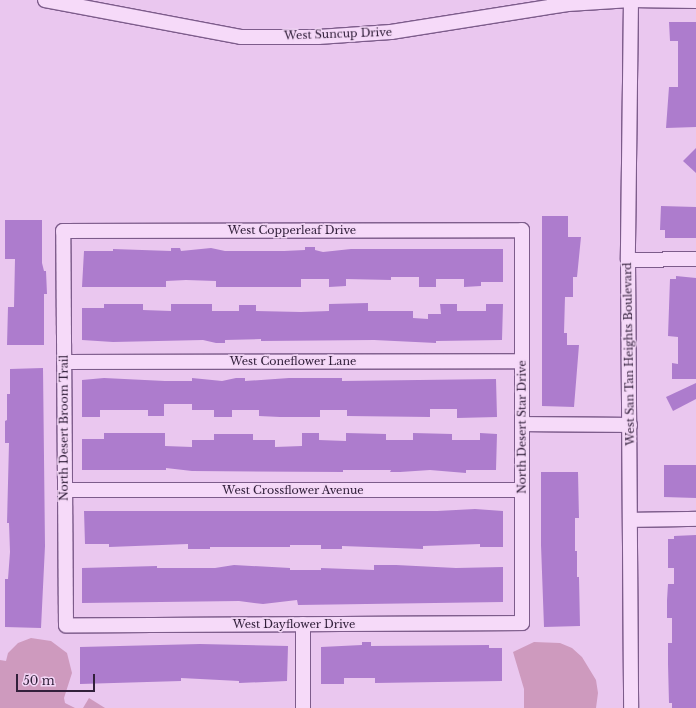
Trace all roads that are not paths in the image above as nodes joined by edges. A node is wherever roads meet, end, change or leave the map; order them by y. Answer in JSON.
{"nodes":[{"id":1,"x":45,"y":0,"type":"edge"},
{"id":2,"x":631,"y":0,"type":"edge"},
{"id":3,"x":696,"y":2,"type":"edge"},
{"id":4,"x":522,"y":230,"type":"joint"},
{"id":5,"x":63,"y":231,"type":"joint"},
{"id":6,"x":696,"y":259,"type":"edge"},
{"id":7,"x":628,"y":260,"type":"junction"},
{"id":8,"x":522,"y":361,"type":"junction"},
{"id":9,"x":64,"y":362,"type":"junction"},
{"id":10,"x":522,"y":424,"type":"junction"},
{"id":11,"x":630,"y":425,"type":"junction"},
{"id":12,"x":64,"y":490,"type":"junction"},
{"id":13,"x":522,"y":490,"type":"junction"},
{"id":14,"x":696,"y":519,"type":"edge"},
{"id":15,"x":631,"y":520,"type":"junction"},
{"id":16,"x":522,"y":623,"type":"joint"},
{"id":17,"x":303,"y":624,"type":"junction"},
{"id":18,"x":66,"y":625,"type":"joint"},
{"id":19,"x":303,"y":708,"type":"edge"},
{"id":20,"x":631,"y":708,"type":"edge"}],
"edges":[{"from":1,"to":2,"type":"street","name":"West Suncup Drive"},
{"from":2,"to":3,"type":"street","name":"West Suncup Drive"},
{"from":2,"to":7,"type":"street","name":"West San Tan Heights Boulevard"},
{"from":4,"to":5,"type":"street","name":"West Copperleaf Drive"},
{"from":4,"to":8,"type":"street","name":"North Desert Star Drive"},
{"from":5,"to":9,"type":"street","name":"North Desert Broom Trail"},
{"from":6,"to":7,"type":"street"},
{"from":7,"to":11,"type":"street","name":"West San Tan Heights Boulevard"},
{"from":8,"to":9,"type":"street","name":"West Coneflower Lane"},
{"from":8,"to":10,"type":"street","name":"North Desert Star Drive"},
{"from":9,"to":12,"type":"street","name":"North Desert Broom Trail"},
{"from":10,"to":11,"type":"street"},
{"from":10,"to":13,"type":"street","name":"North Desert Star Drive"},
{"from":11,"to":15,"type":"street","name":"West San Tan Heights Boulevard"},
{"from":12,"to":13,"type":"street","name":"West Crossflower Avenue"},
{"from":12,"to":18,"type":"street","name":"North Desert Broom Trail"},
{"from":13,"to":16,"type":"street","name":"North Desert Star Drive"},
{"from":14,"to":15,"type":"street"},
{"from":15,"to":20,"type":"street","name":"West San Tan Heights Boulevard"},
{"from":16,"to":17,"type":"street","name":"West Dayflower Drive"},
{"from":17,"to":18,"type":"street","name":"West Dayflower Drive"},
{"from":17,"to":19,"type":"street"}]}
